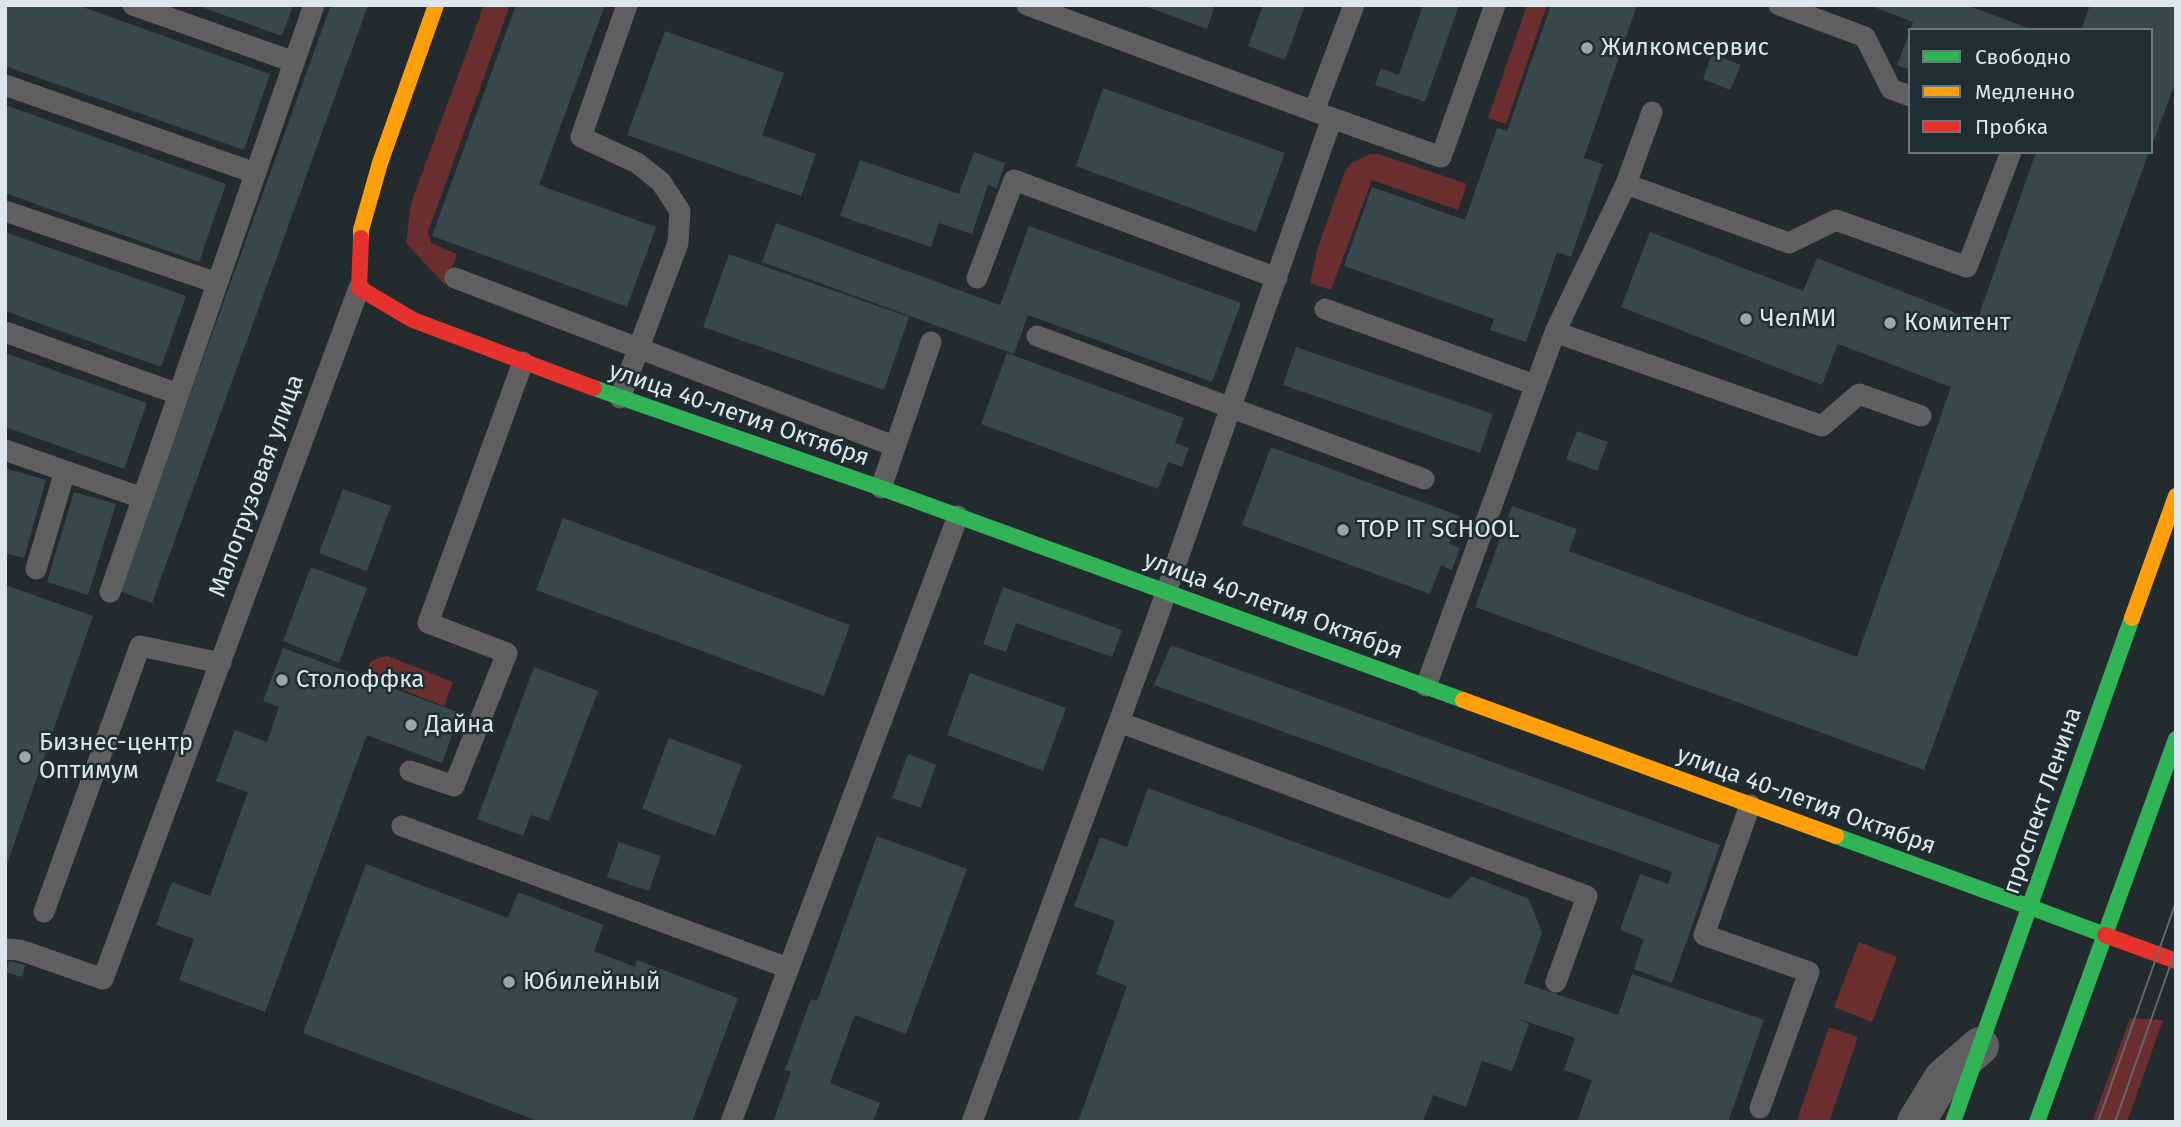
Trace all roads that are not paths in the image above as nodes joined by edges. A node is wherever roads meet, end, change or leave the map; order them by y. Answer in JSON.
{"nodes":[{"id":1,"x":133,"y":5,"type":"edge"},
{"id":2,"x":314,"y":5,"type":"edge"},
{"id":3,"x":436,"y":5,"type":"edge"},
{"id":4,"x":627,"y":5,"type":"edge"},
{"id":5,"x":1027,"y":5,"type":"edge"},
{"id":6,"x":1354,"y":5,"type":"edge"},
{"id":7,"x":1495,"y":5,"type":"edge"},
{"id":8,"x":1779,"y":5,"type":"edge"},
{"id":9,"x":1066,"y":12,"type":"edge"},
{"id":10,"x":294,"y":62,"type":"junction"},
{"id":11,"x":5,"y":85,"type":"edge"},
{"id":12,"x":1908,"y":95,"type":"edge"},
{"id":13,"x":1652,"y":112,"type":"dead end"},
{"id":14,"x":1323,"y":115,"type":"junction"},
{"id":15,"x":2010,"y":154,"type":"edge"},
{"id":16,"x":255,"y":173,"type":"junction"},
{"id":17,"x":1626,"y":184,"type":"junction"},
{"id":18,"x":5,"y":211,"type":"edge"},
{"id":19,"x":455,"y":278,"type":"dead end"},
{"id":20,"x":977,"y":278,"type":"dead end"},
{"id":21,"x":1277,"y":278,"type":"junction"},
{"id":22,"x":217,"y":283,"type":"junction"},
{"id":23,"x":359,"y":288,"type":"junction"},
{"id":24,"x":1325,"y":309,"type":"dead end"},
{"id":25,"x":1555,"y":331,"type":"junction"},
{"id":26,"x":5,"y":332,"type":"edge"},
{"id":27,"x":1037,"y":336,"type":"dead end"},
{"id":28,"x":931,"y":342,"type":"dead end"},
{"id":29,"x":639,"y":349,"type":"junction"},
{"id":30,"x":523,"y":362,"type":"junction"},
{"id":31,"x":1535,"y":385,"type":"junction"},
{"id":32,"x":178,"y":394,"type":"junction"},
{"id":33,"x":620,"y":398,"type":"junction"},
{"id":34,"x":1231,"y":408,"type":"junction"},
{"id":35,"x":1921,"y":416,"type":"dead end"},
{"id":36,"x":894,"y":446,"type":"junction"},
{"id":37,"x":5,"y":450,"type":"edge"},
{"id":38,"x":65,"y":471,"type":"junction"},
{"id":39,"x":1424,"y":479,"type":"dead end"},
{"id":40,"x":881,"y":488,"type":"junction"},
{"id":41,"x":2176,"y":496,"type":"edge"},
{"id":42,"x":142,"y":498,"type":"junction"},
{"id":43,"x":958,"y":516,"type":"junction"},
{"id":44,"x":36,"y":569,"type":"dead end"},
{"id":45,"x":1167,"y":591,"type":"junction"},
{"id":46,"x":110,"y":592,"type":"dead end"},
{"id":47,"x":221,"y":663,"type":"junction"},
{"id":48,"x":1426,"y":686,"type":"junction"},
{"id":49,"x":1119,"y":722,"type":"junction"},
{"id":50,"x":2176,"y":739,"type":"edge"},
{"id":51,"x":410,"y":771,"type":"dead end"},
{"id":52,"x":1750,"y":805,"type":"junction"},
{"id":53,"x":402,"y":826,"type":"dead end"},
{"id":54,"x":2030,"y":907,"type":"junction"},
{"id":55,"x":44,"y":912,"type":"dead end"},
{"id":56,"x":2105,"y":934,"type":"junction"},
{"id":57,"x":5,"y":949,"type":"edge"},
{"id":58,"x":2176,"y":961,"type":"edge"},
{"id":59,"x":788,"y":968,"type":"junction"},
{"id":60,"x":1556,"y":982,"type":"dead end"},
{"id":61,"x":1980,"y":1046,"type":"junction"},
{"id":62,"x":1760,"y":1108,"type":"dead end"},
{"id":63,"x":731,"y":1122,"type":"edge"},
{"id":64,"x":972,"y":1122,"type":"edge"},
{"id":65,"x":1916,"y":1122,"type":"edge"},
{"id":66,"x":1953,"y":1122,"type":"edge"},
{"id":67,"x":2037,"y":1122,"type":"edge"}],
"edges":[{"from":1,"to":10,"type":"lane"},
{"from":2,"to":10,"type":"lane"},
{"from":3,"to":23,"type":"street","name":"Малогрузовая улица"},
{"from":4,"to":29,"type":"lane"},
{"from":5,"to":9,"type":"lane"},
{"from":6,"to":14,"type":"lane"},
{"from":7,"to":14,"type":"lane"},
{"from":8,"to":12,"type":"lane"},
{"from":9,"to":14,"type":"lane"},
{"from":10,"to":16,"type":"lane"},
{"from":11,"to":16,"type":"lane"},
{"from":13,"to":17,"type":"lane"},
{"from":14,"to":21,"type":"lane"},
{"from":15,"to":17,"type":"lane"},
{"from":16,"to":22,"type":"lane"},
{"from":17,"to":25,"type":"lane"},
{"from":18,"to":22,"type":"lane"},
{"from":19,"to":29,"type":"lane"},
{"from":20,"to":21,"type":"lane"},
{"from":21,"to":34,"type":"lane"},
{"from":22,"to":32,"type":"lane"},
{"from":23,"to":30,"type":"street","name":"улица 40-летия Октября"},
{"from":23,"to":47,"type":"lane","name":"Малогрузовая улица"},
{"from":24,"to":31,"type":"lane"},
{"from":25,"to":31,"type":"lane"},
{"from":25,"to":35,"type":"lane"},
{"from":26,"to":32,"type":"lane"},
{"from":27,"to":34,"type":"lane"},
{"from":28,"to":36,"type":"lane"},
{"from":29,"to":33,"type":"lane"},
{"from":29,"to":36,"type":"lane"},
{"from":30,"to":33,"type":"street","name":"улица 40-летия Октября"},
{"from":30,"to":51,"type":"lane"},
{"from":31,"to":48,"type":"lane"},
{"from":32,"to":42,"type":"lane"},
{"from":33,"to":40,"type":"street","name":"улица 40-летия Октября"},
{"from":34,"to":39,"type":"lane"},
{"from":34,"to":45,"type":"lane"},
{"from":36,"to":40,"type":"lane"},
{"from":37,"to":38,"type":"lane"},
{"from":38,"to":42,"type":"lane"},
{"from":38,"to":44,"type":"lane"},
{"from":40,"to":43,"type":"street","name":"улица 40-летия Октября"},
{"from":41,"to":54,"type":"street","name":"проспект Ленина"},
{"from":42,"to":46,"type":"lane"},
{"from":43,"to":45,"type":"street","name":"улица 40-летия Октября"},
{"from":43,"to":59,"type":"lane"},
{"from":45,"to":48,"type":"street","name":"улица 40-летия Октября"},
{"from":45,"to":49,"type":"lane"},
{"from":47,"to":55,"type":"lane"},
{"from":47,"to":57,"type":"lane","name":"Малогрузовая улица"},
{"from":48,"to":52,"type":"street","name":"улица 40-летия Октября"},
{"from":49,"to":60,"type":"lane"},
{"from":49,"to":64,"type":"lane"},
{"from":50,"to":56,"type":"street"},
{"from":52,"to":54,"type":"street","name":"улица 40-летия Октября"},
{"from":52,"to":62,"type":"lane"},
{"from":53,"to":59,"type":"lane"},
{"from":54,"to":56,"type":"street","name":"улица 40-летия Октября"},
{"from":54,"to":61,"type":"street","name":"проспект Ленина"},
{"from":56,"to":58,"type":"street","name":"улица 40-летия Октября"},
{"from":56,"to":67,"type":"street"},
{"from":59,"to":63,"type":"lane"},
{"from":61,"to":65,"type":"street"},
{"from":61,"to":66,"type":"street","name":"проспект Ленина"}]}
